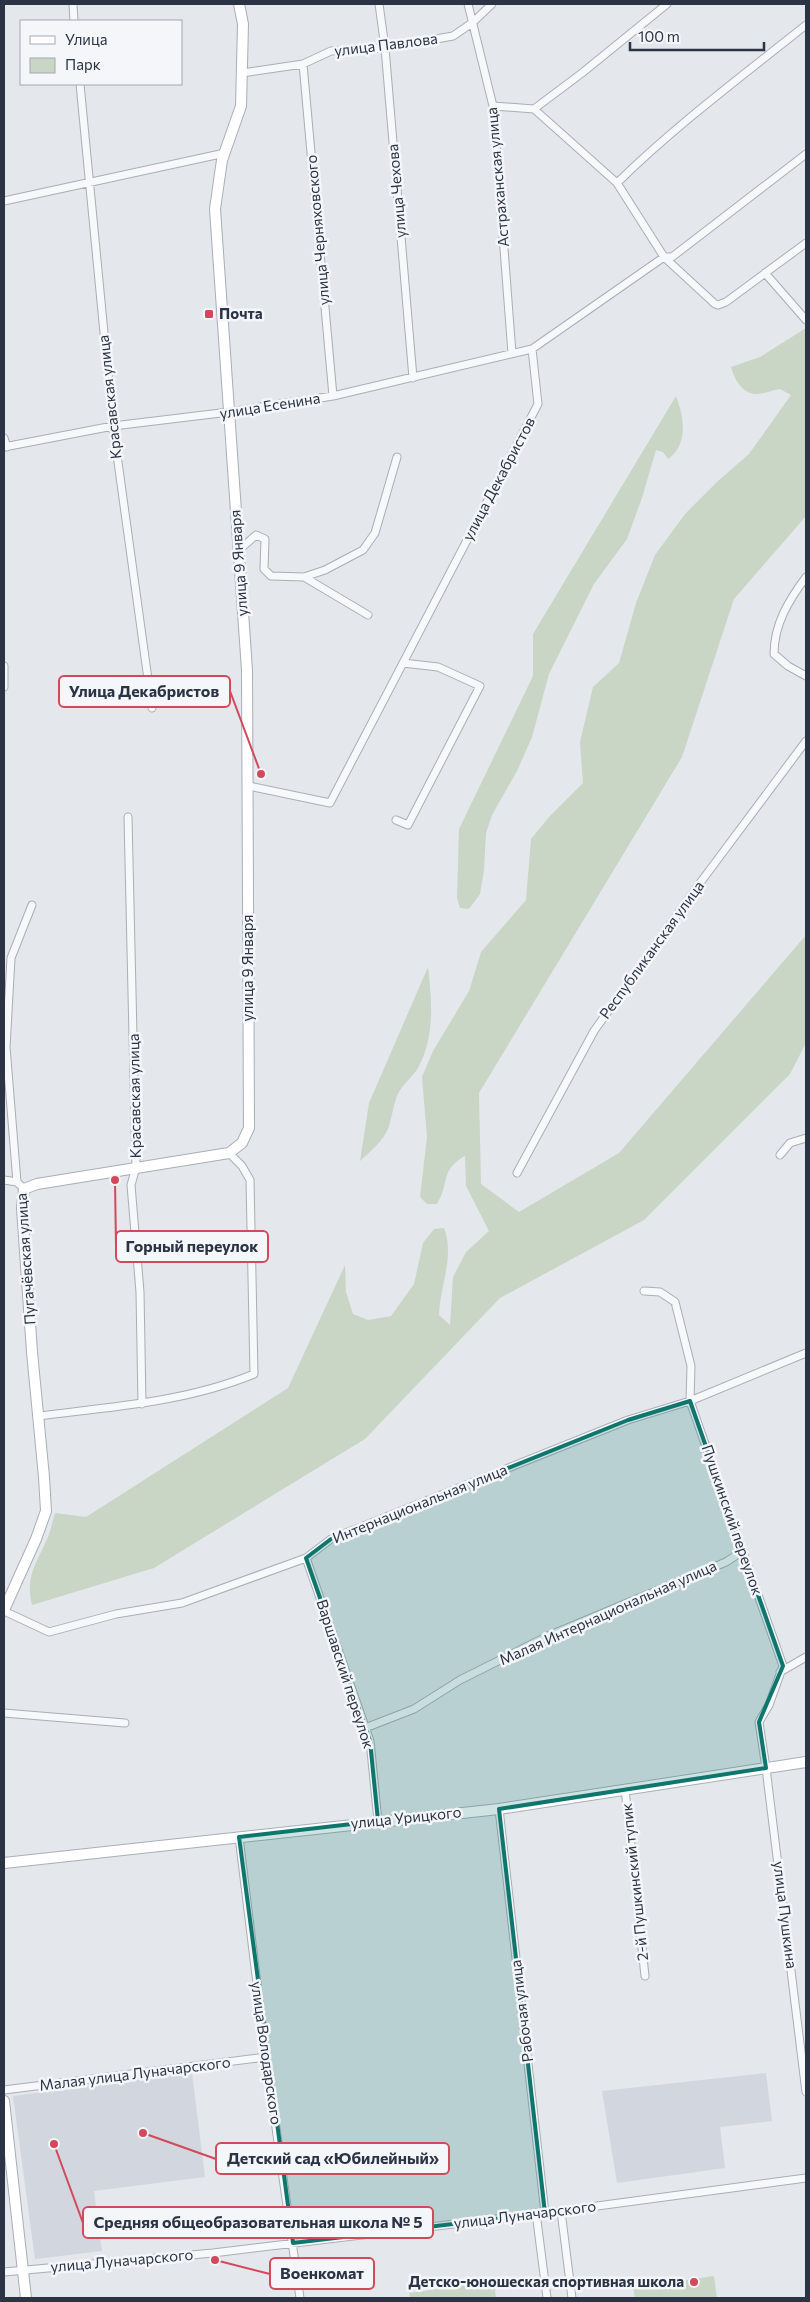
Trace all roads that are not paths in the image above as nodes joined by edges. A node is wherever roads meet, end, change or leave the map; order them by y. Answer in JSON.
{"nodes":[{"id":1,"x":73,"y":4,"type":"edge"},
{"id":2,"x":239,"y":4,"type":"edge"},
{"id":3,"x":379,"y":4,"type":"edge"},
{"id":4,"x":468,"y":4,"type":"edge"},
{"id":5,"x":492,"y":4,"type":"edge"},
{"id":6,"x":667,"y":4,"type":"edge"},
{"id":7,"x":74,"y":20,"type":"edge"},
{"id":8,"x":472,"y":23,"type":"junction"},
{"id":9,"x":806,"y":25,"type":"edge"},
{"id":10,"x":385,"y":48,"type":"junction"},
{"id":11,"x":303,"y":64,"type":"junction"},
{"id":12,"x":242,"y":73,"type":"junction"},
{"id":13,"x":80,"y":85,"type":"edge"},
{"id":14,"x":493,"y":106,"type":"junction"},
{"id":15,"x":534,"y":109,"type":"junction"},
{"id":16,"x":224,"y":153,"type":"junction"},
{"id":17,"x":806,"y":154,"type":"edge"},
{"id":18,"x":88,"y":182,"type":"junction"},
{"id":19,"x":616,"y":183,"type":"junction"},
{"id":20,"x":4,"y":200,"type":"edge"},
{"id":21,"x":806,"y":243,"type":"edge"},
{"id":22,"x":664,"y":257,"type":"junction"},
{"id":23,"x":765,"y":273,"type":"junction"},
{"id":24,"x":806,"y":320,"type":"edge"},
{"id":25,"x":532,"y":349,"type":"junction"},
{"id":26,"x":512,"y":353,"type":"junction"},
{"id":27,"x":413,"y":378,"type":"junction"},
{"id":28,"x":332,"y":396,"type":"junction"},
{"id":29,"x":229,"y":412,"type":"junction"},
{"id":30,"x":113,"y":426,"type":"junction"},
{"id":31,"x":4,"y":438,"type":"edge"},
{"id":32,"x":5,"y":447,"type":"edge"},
{"id":33,"x":397,"y":457,"type":"dead end"},
{"id":34,"x":238,"y":550,"type":"junction"},
{"id":35,"x":304,"y":577,"type":"junction"},
{"id":36,"x":806,"y":577,"type":"edge"},
{"id":37,"x":368,"y":615,"type":"dead end"},
{"id":38,"x":403,"y":662,"type":"junction"},
{"id":39,"x":4,"y":666,"type":"edge"},
{"id":40,"x":806,"y":676,"type":"edge"},
{"id":41,"x":4,"y":687,"type":"edge"},
{"id":42,"x":152,"y":708,"type":"dead end"},
{"id":43,"x":806,"y":741,"type":"edge"},
{"id":44,"x":249,"y":786,"type":"junction"},
{"id":45,"x":128,"y":816,"type":"dead end"},
{"id":46,"x":396,"y":820,"type":"dead end"},
{"id":47,"x":32,"y":905,"type":"dead end"},
{"id":48,"x":806,"y":1138,"type":"edge"},
{"id":49,"x":229,"y":1153,"type":"junction"},
{"id":50,"x":780,"y":1155,"type":"dead end"},
{"id":51,"x":136,"y":1167,"type":"junction"},
{"id":52,"x":518,"y":1173,"type":"dead end"},
{"id":53,"x":4,"y":1180,"type":"edge"},
{"id":54,"x":20,"y":1186,"type":"junction"},
{"id":55,"x":644,"y":1291,"type":"dead end"},
{"id":56,"x":806,"y":1353,"type":"edge"},
{"id":57,"x":690,"y":1401,"type":"junction"},
{"id":58,"x":142,"y":1404,"type":"junction"},
{"id":59,"x":38,"y":1416,"type":"junction"},
{"id":60,"x":742,"y":1551,"type":"junction"},
{"id":61,"x":306,"y":1558,"type":"junction"},
{"id":62,"x":4,"y":1611,"type":"edge"},
{"id":63,"x":806,"y":1657,"type":"edge"},
{"id":64,"x":780,"y":1672,"type":"junction"},
{"id":65,"x":4,"y":1713,"type":"edge"},
{"id":66,"x":125,"y":1723,"type":"dead end"},
{"id":67,"x":365,"y":1728,"type":"junction"},
{"id":68,"x":806,"y":1762,"type":"edge"},
{"id":69,"x":766,"y":1768,"type":"junction"},
{"id":70,"x":625,"y":1789,"type":"junction"},
{"id":71,"x":499,"y":1809,"type":"junction"},
{"id":72,"x":378,"y":1821,"type":"junction"},
{"id":73,"x":239,"y":1836,"type":"junction"},
{"id":74,"x":4,"y":1863,"type":"edge"},
{"id":75,"x":645,"y":1976,"type":"dead end"},
{"id":76,"x":266,"y":2057,"type":"junction"},
{"id":77,"x":4,"y":2090,"type":"edge"},
{"id":78,"x":806,"y":2092,"type":"edge"},
{"id":79,"x":4,"y":2101,"type":"edge"},
{"id":80,"x":806,"y":2178,"type":"edge"},
{"id":81,"x":561,"y":2211,"type":"junction"},
{"id":82,"x":536,"y":2213,"type":"junction"},
{"id":83,"x":545,"y":2213,"type":"junction"},
{"id":84,"x":293,"y":2243,"type":"junction"},
{"id":85,"x":23,"y":2270,"type":"junction"},
{"id":86,"x":4,"y":2272,"type":"edge"},
{"id":87,"x":26,"y":2298,"type":"edge"},
{"id":88,"x":300,"y":2298,"type":"edge"},
{"id":89,"x":548,"y":2298,"type":"edge"},
{"id":90,"x":572,"y":2298,"type":"edge"}],
"edges":[{"from":1,"to":7,"type":"street"},
{"from":2,"to":12,"type":"main road","name":"улица 9 Января"},
{"from":3,"to":10,"type":"street","name":"улица Чехова"},
{"from":4,"to":8,"type":"street","name":"Астраханская улица"},
{"from":5,"to":8,"type":"street","name":"улица Павлова"},
{"from":6,"to":15,"type":"street"},
{"from":8,"to":10,"type":"street","name":"улица Павлова"},
{"from":8,"to":14,"type":"street","name":"Астраханская улица"},
{"from":9,"to":19,"type":"street"},
{"from":10,"to":11,"type":"street","name":"улица Павлова"},
{"from":10,"to":27,"type":"street","name":"улица Чехова"},
{"from":11,"to":12,"type":"street","name":"улица Павлова"},
{"from":11,"to":28,"type":"street","name":"улица Черняховского"},
{"from":12,"to":16,"type":"main road","name":"улица 9 Января"},
{"from":13,"to":18,"type":"street","name":"Красавская улица"},
{"from":14,"to":15,"type":"street"},
{"from":14,"to":26,"type":"street","name":"Астраханская улица"},
{"from":15,"to":19,"type":"street"},
{"from":16,"to":18,"type":"street"},
{"from":16,"to":29,"type":"main road","name":"улица 9 Января"},
{"from":17,"to":22,"type":"street"},
{"from":18,"to":20,"type":"street"},
{"from":18,"to":30,"type":"street","name":"Красавская улица"},
{"from":19,"to":22,"type":"street"},
{"from":21,"to":23,"type":"street"},
{"from":22,"to":23,"type":"street"},
{"from":22,"to":25,"type":"street"},
{"from":23,"to":24,"type":"street"},
{"from":25,"to":26,"type":"street","name":"улица Есенина"},
{"from":25,"to":38,"type":"street","name":"улица Декабристов"},
{"from":26,"to":27,"type":"street","name":"улица Есенина"},
{"from":27,"to":28,"type":"street","name":"улица Есенина"},
{"from":28,"to":29,"type":"street","name":"улица Есенина"},
{"from":29,"to":30,"type":"street","name":"улица Есенина"},
{"from":29,"to":34,"type":"main road","name":"улица 9 Января"},
{"from":30,"to":32,"type":"street","name":"улица Есенина"},
{"from":30,"to":42,"type":"street","name":"Красавская улица"},
{"from":31,"to":32,"type":"street"},
{"from":33,"to":35,"type":"street"},
{"from":34,"to":35,"type":"street"},
{"from":34,"to":44,"type":"main road","name":"улица 9 Января"},
{"from":35,"to":37,"type":"street"},
{"from":36,"to":40,"type":"street"},
{"from":38,"to":44,"type":"street","name":"улица Декабристов"},
{"from":38,"to":46,"type":"street"},
{"from":39,"to":41,"type":"street"},
{"from":43,"to":52,"type":"street","name":"Республиканская улица"},
{"from":44,"to":49,"type":"main road","name":"улица 9 Января"},
{"from":45,"to":51,"type":"street","name":"Красавская улица"},
{"from":47,"to":54,"type":"street","name":"Пугачёвская улица"},
{"from":48,"to":50,"type":"street"},
{"from":49,"to":51,"type":"main road"},
{"from":49,"to":58,"type":"street"},
{"from":51,"to":54,"type":"main road"},
{"from":51,"to":58,"type":"street","name":"Красавская улица"},
{"from":53,"to":54,"type":"street"},
{"from":54,"to":59,"type":"main road","name":"Пугачёвская улица"},
{"from":55,"to":57,"type":"street","name":"Пушкинский переулок"},
{"from":56,"to":57,"type":"street","name":"Интернациональная улица"},
{"from":57,"to":60,"type":"street","name":"Пушкинский переулок"},
{"from":57,"to":61,"type":"street","name":"Интернациональная улица"},
{"from":58,"to":59,"type":"street"},
{"from":59,"to":62,"type":"main road","name":"Пугачёвская улица"},
{"from":60,"to":64,"type":"street","name":"Пушкинский переулок"},
{"from":60,"to":67,"type":"street","name":"Малая Интернациональная улица"},
{"from":61,"to":62,"type":"street","name":"Интернациональная улица"},
{"from":61,"to":67,"type":"street","name":"Варшавский переулок"},
{"from":63,"to":64,"type":"street"},
{"from":64,"to":69,"type":"street","name":"Пушкинский переулок"},
{"from":65,"to":66,"type":"street"},
{"from":67,"to":72,"type":"street","name":"Варшавский переулок"},
{"from":68,"to":69,"type":"main road","name":"улица Урицкого"},
{"from":69,"to":70,"type":"main road","name":"улица Урицкого"},
{"from":69,"to":78,"type":"street","name":"улица Пушкина"},
{"from":70,"to":71,"type":"main road","name":"улица Урицкого"},
{"from":70,"to":75,"type":"street","name":"2-й Пушкинский тупик"},
{"from":71,"to":72,"type":"main road","name":"улица Урицкого"},
{"from":71,"to":83,"type":"street","name":"Рабочая улица"},
{"from":72,"to":73,"type":"main road","name":"улица Урицкого"},
{"from":73,"to":74,"type":"main road","name":"улица Урицкого"},
{"from":73,"to":76,"type":"street","name":"улица Володарского"},
{"from":76,"to":77,"type":"street","name":"Малая улица Луначарского"},
{"from":76,"to":84,"type":"street","name":"улица Володарского"},
{"from":79,"to":85,"type":"main road"},
{"from":80,"to":81,"type":"street","name":"улица Луначарского"},
{"from":81,"to":83,"type":"street","name":"улица Луначарского"},
{"from":81,"to":90,"type":"street"},
{"from":82,"to":83,"type":"street","name":"улица Луначарского"},
{"from":82,"to":84,"type":"street","name":"улица Луначарского"},
{"from":82,"to":89,"type":"street"},
{"from":84,"to":85,"type":"street","name":"улица Луначарского"},
{"from":84,"to":88,"type":"street","name":"улица Володарского"},
{"from":85,"to":86,"type":"street","name":"улица Луначарского"},
{"from":85,"to":87,"type":"main road"}]}
